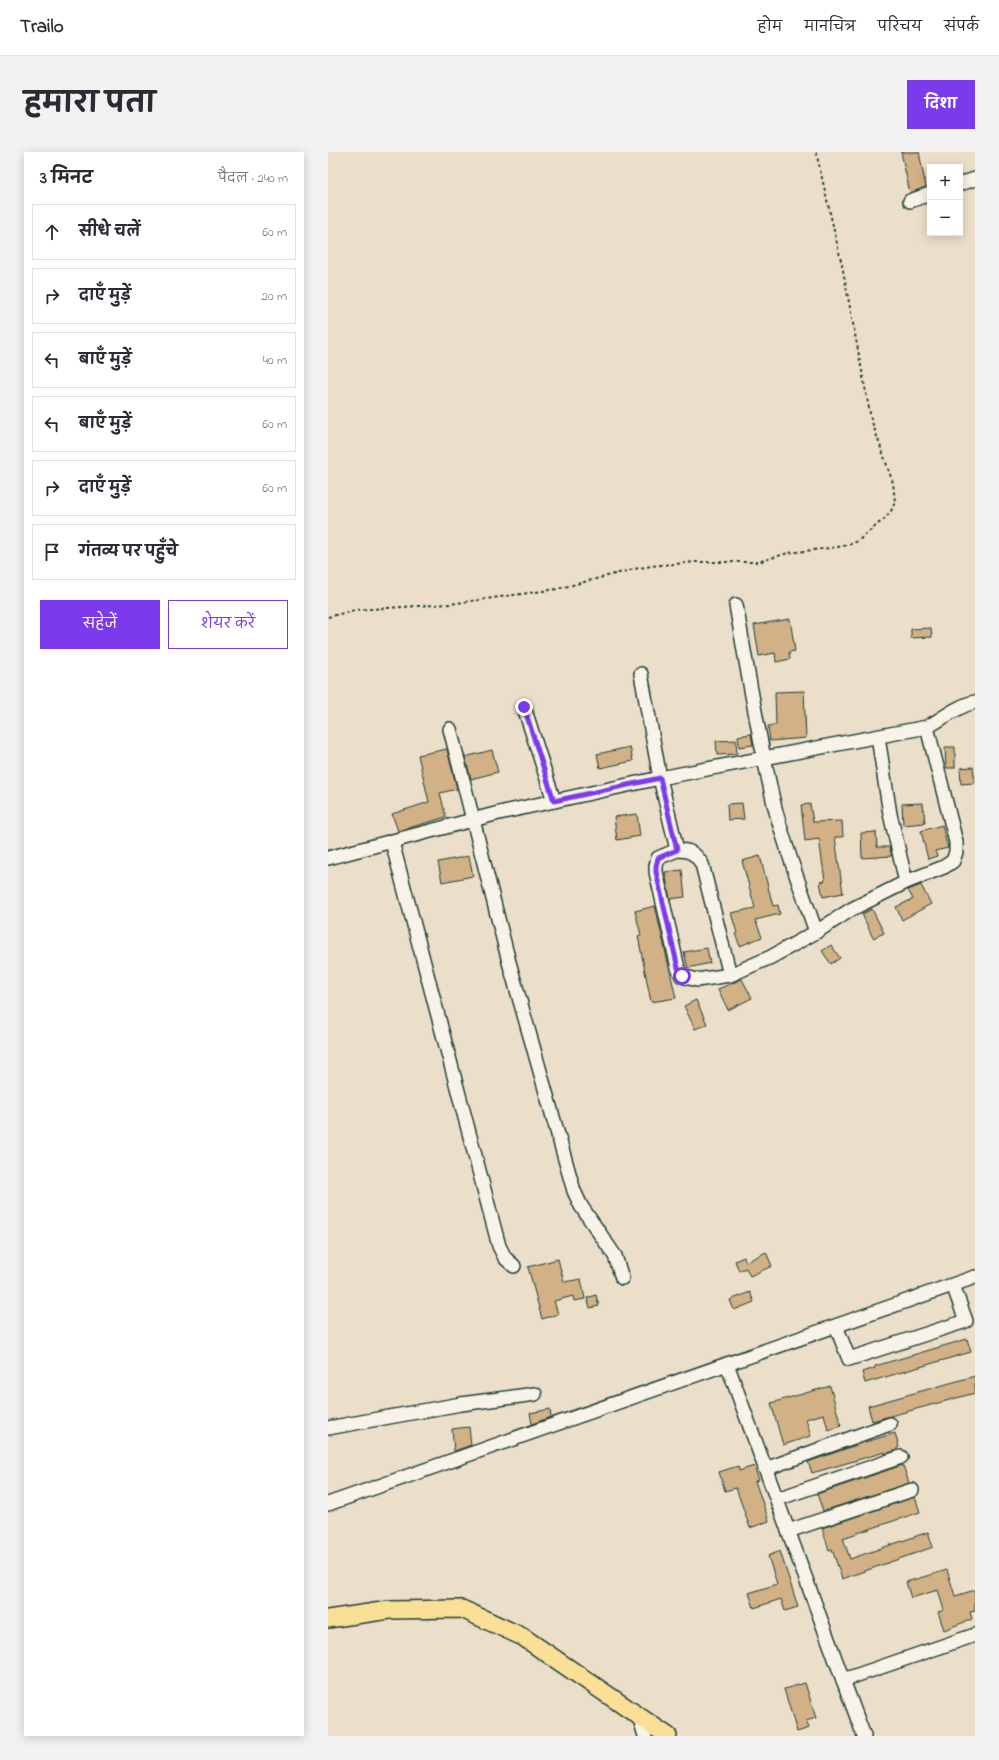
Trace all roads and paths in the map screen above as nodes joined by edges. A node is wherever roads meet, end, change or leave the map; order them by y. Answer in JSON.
{"nodes":[{"id":1,"x":816,"y":152,"type":"edge"},
{"id":2,"x":975,"y":180,"type":"edge"},
{"id":3,"x":963,"y":183,"type":"edge"},
{"id":4,"x":927,"y":195,"type":"edge"},
{"id":5,"x":910,"y":201,"type":"dead end"},
{"id":6,"x":736,"y":605,"type":"dead end"},
{"id":7,"x":328,"y":617,"type":"edge"},
{"id":8,"x":641,"y":674,"type":"dead end"},
{"id":9,"x":975,"y":702,"type":"edge"},
{"id":10,"x":524,"y":707,"type":"dead end"},
{"id":11,"x":927,"y":727,"type":"junction"},
{"id":12,"x":450,"y":729,"type":"dead end"},
{"id":13,"x":878,"y":738,"type":"junction"},
{"id":14,"x":764,"y":759,"type":"junction"},
{"id":15,"x":660,"y":778,"type":"junction"},
{"id":16,"x":554,"y":801,"type":"junction"},
{"id":17,"x":474,"y":820,"type":"junction"},
{"id":18,"x":392,"y":842,"type":"junction"},
{"id":19,"x":677,"y":850,"type":"junction"},
{"id":20,"x":328,"y":858,"type":"edge"},
{"id":21,"x":906,"y":882,"type":"junction"},
{"id":22,"x":816,"y":932,"type":"junction"},
{"id":23,"x":730,"y":975,"type":"junction"},
{"id":24,"x":514,"y":1266,"type":"dead end"},
{"id":25,"x":975,"y":1277,"type":"edge"},
{"id":26,"x":622,"y":1278,"type":"dead end"},
{"id":27,"x":953,"y":1285,"type":"junction"},
{"id":28,"x":836,"y":1326,"type":"junction"},
{"id":29,"x":727,"y":1364,"type":"junction"},
{"id":30,"x":535,"y":1394,"type":"dead end"},
{"id":31,"x":890,"y":1424,"type":"dead end"},
{"id":32,"x":328,"y":1428,"type":"edge"},
{"id":33,"x":901,"y":1457,"type":"dead end"},
{"id":34,"x":765,"y":1469,"type":"junction"},
{"id":35,"x":912,"y":1490,"type":"dead end"},
{"id":36,"x":777,"y":1499,"type":"junction"},
{"id":37,"x":328,"y":1504,"type":"edge"},
{"id":38,"x":788,"y":1531,"type":"junction"},
{"id":39,"x":328,"y":1620,"type":"edge"},
{"id":40,"x":975,"y":1635,"type":"edge"},
{"id":41,"x":843,"y":1680,"type":"junction"},
{"id":42,"x":639,"y":1716,"type":"junction"},
{"id":43,"x":645,"y":1736,"type":"edge"},
{"id":44,"x":668,"y":1736,"type":"edge"},
{"id":45,"x":864,"y":1736,"type":"edge"}],
"edges":[{"from":1,"to":7,"type":"path"},
{"from":2,"to":3,"type":"street"},
{"from":4,"to":5,"type":"street"},
{"from":6,"to":14,"type":"street"},
{"from":8,"to":15,"type":"street"},
{"from":9,"to":11,"type":"street"},
{"from":10,"to":16,"type":"street"},
{"from":11,"to":13,"type":"street"},
{"from":11,"to":21,"type":"street"},
{"from":12,"to":17,"type":"street"},
{"from":13,"to":14,"type":"street"},
{"from":13,"to":21,"type":"street"},
{"from":14,"to":15,"type":"street"},
{"from":14,"to":22,"type":"street"},
{"from":15,"to":16,"type":"street"},
{"from":15,"to":19,"type":"street"},
{"from":16,"to":17,"type":"street"},
{"from":17,"to":18,"type":"street"},
{"from":17,"to":26,"type":"street"},
{"from":18,"to":20,"type":"street"},
{"from":18,"to":24,"type":"street"},
{"from":19,"to":23,"type":"street"},
{"from":19,"to":23,"type":"street"},
{"from":21,"to":22,"type":"street"},
{"from":22,"to":23,"type":"street"},
{"from":25,"to":27,"type":"street"},
{"from":27,"to":28,"type":"street"},
{"from":27,"to":28,"type":"street"},
{"from":28,"to":29,"type":"street"},
{"from":29,"to":34,"type":"street"},
{"from":29,"to":37,"type":"street"},
{"from":30,"to":32,"type":"street"},
{"from":31,"to":34,"type":"street"},
{"from":33,"to":36,"type":"street"},
{"from":34,"to":36,"type":"street"},
{"from":35,"to":38,"type":"street"},
{"from":36,"to":38,"type":"street"},
{"from":38,"to":41,"type":"street"},
{"from":39,"to":42,"type":"main road"},
{"from":40,"to":41,"type":"street"},
{"from":41,"to":45,"type":"street"},
{"from":42,"to":43,"type":"street"},
{"from":42,"to":44,"type":"main road"}]}
